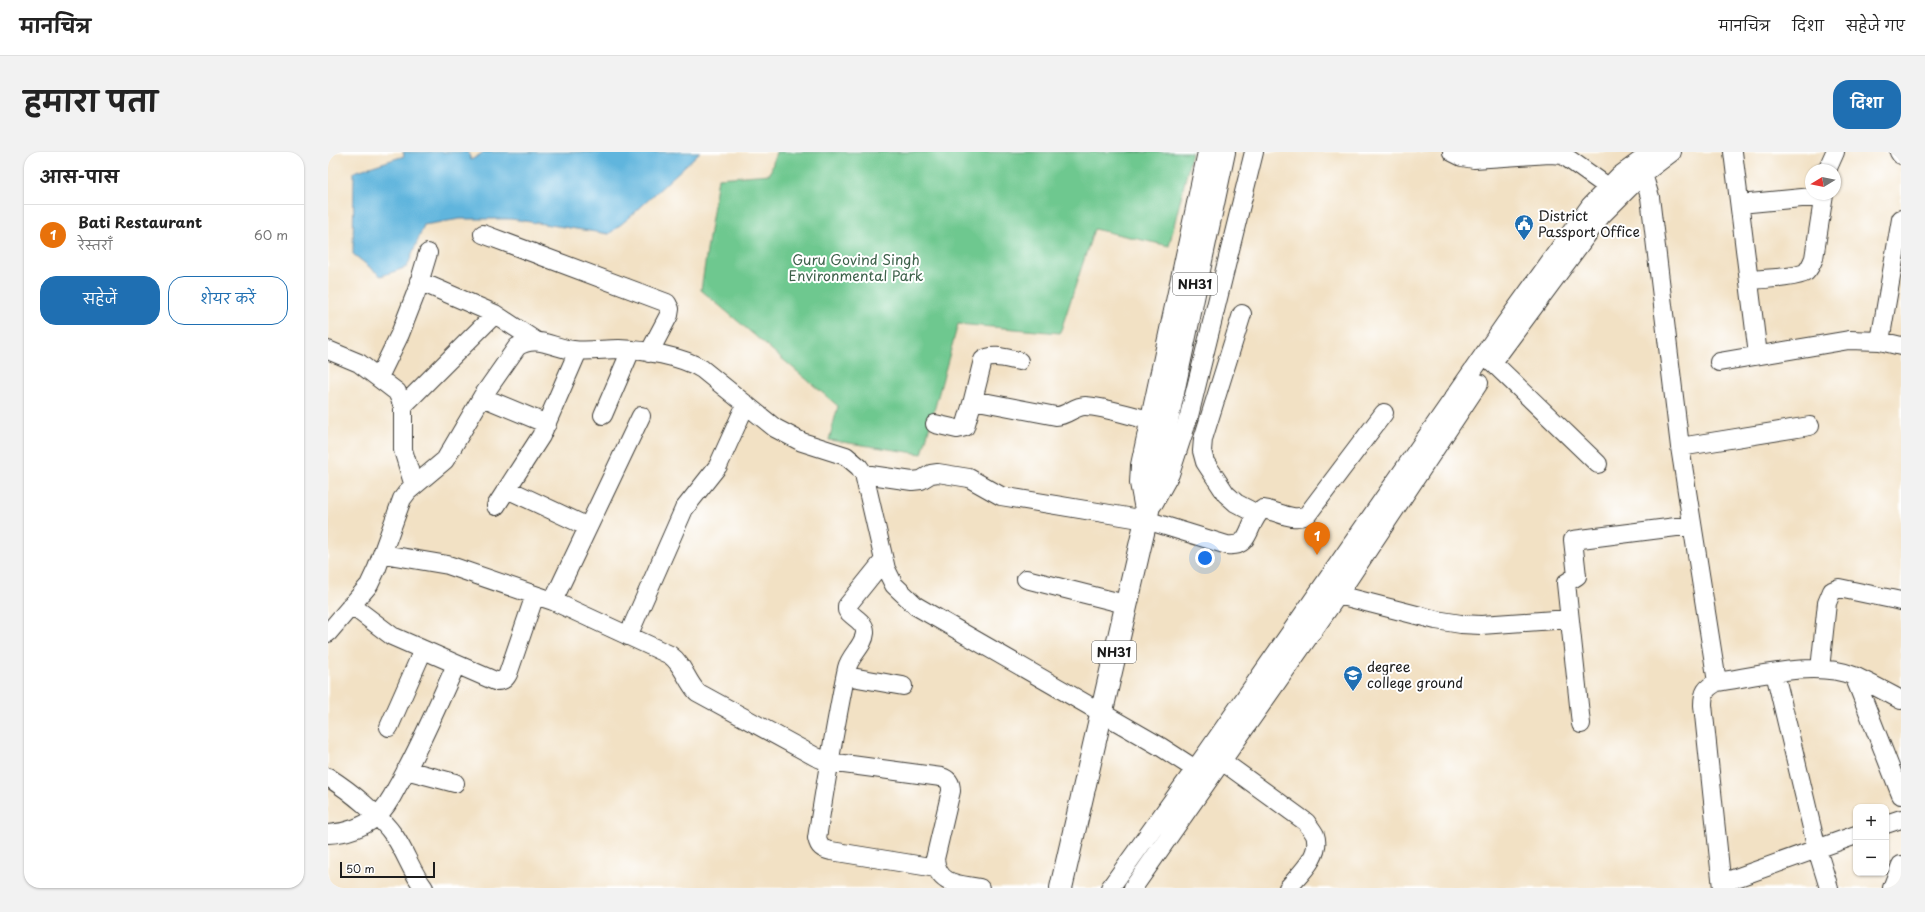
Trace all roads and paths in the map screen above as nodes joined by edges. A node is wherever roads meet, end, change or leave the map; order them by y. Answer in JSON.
{"nodes":[{"id":1,"x":1207,"y":152,"type":"edge"},
{"id":2,"x":1224,"y":152,"type":"edge"},
{"id":3,"x":1254,"y":152,"type":"edge"},
{"id":4,"x":1452,"y":152,"type":"edge"},
{"id":5,"x":1652,"y":152,"type":"edge"},
{"id":6,"x":1672,"y":152,"type":"edge"},
{"id":7,"x":1734,"y":152,"type":"edge"},
{"id":8,"x":1835,"y":152,"type":"edge"},
{"id":9,"x":1899,"y":152,"type":"edge"},
{"id":10,"x":1901,"y":155,"type":"edge"},
{"id":11,"x":1830,"y":164,"type":"edge"},
{"id":12,"x":1643,"y":174,"type":"junction"},
{"id":13,"x":1608,"y":187,"type":"junction"},
{"id":14,"x":1805,"y":197,"type":"edge"},
{"id":15,"x":1822,"y":200,"type":"edge"},
{"id":16,"x":1740,"y":204,"type":"junction"},
{"id":17,"x":1900,"y":225,"type":"edge"},
{"id":18,"x":483,"y":234,"type":"dead end"},
{"id":19,"x":428,"y":252,"type":"dead end"},
{"id":20,"x":1749,"y":280,"type":"junction"},
{"id":21,"x":419,"y":281,"type":"junction"},
{"id":22,"x":1895,"y":291,"type":"edge"},
{"id":23,"x":495,"y":314,"type":"junction"},
{"id":24,"x":1242,"y":314,"type":"dead end"},
{"id":25,"x":536,"y":341,"type":"junction"},
{"id":26,"x":1880,"y":341,"type":"junction"},
{"id":27,"x":1901,"y":346,"type":"edge"},
{"id":28,"x":328,"y":350,"type":"edge"},
{"id":29,"x":631,"y":350,"type":"junction"},
{"id":30,"x":578,"y":351,"type":"junction"},
{"id":31,"x":649,"y":353,"type":"junction"},
{"id":32,"x":1758,"y":355,"type":"junction"},
{"id":33,"x":1488,"y":358,"type":"junction"},
{"id":34,"x":1019,"y":361,"type":"dead end"},
{"id":35,"x":1719,"y":362,"type":"dead end"},
{"id":36,"x":379,"y":377,"type":"junction"},
{"id":37,"x":482,"y":397,"type":"junction"},
{"id":38,"x":973,"y":400,"type":"junction"},
{"id":39,"x":746,"y":404,"type":"junction"},
{"id":40,"x":403,"y":406,"type":"junction"},
{"id":41,"x":1384,"y":413,"type":"dead end"},
{"id":42,"x":603,"y":415,"type":"dead end"},
{"id":43,"x":641,"y":416,"type":"dead end"},
{"id":44,"x":1158,"y":418,"type":"junction"},
{"id":45,"x":547,"y":424,"type":"junction"},
{"id":46,"x":935,"y":424,"type":"dead end"},
{"id":47,"x":1810,"y":426,"type":"dead end"},
{"id":48,"x":1680,"y":447,"type":"junction"},
{"id":49,"x":1598,"y":464,"type":"dead end"},
{"id":50,"x":864,"y":474,"type":"junction"},
{"id":51,"x":414,"y":486,"type":"junction"},
{"id":52,"x":507,"y":489,"type":"junction"},
{"id":53,"x":496,"y":506,"type":"dead end"},
{"id":54,"x":1257,"y":514,"type":"junction"},
{"id":55,"x":1146,"y":520,"type":"junction"},
{"id":56,"x":1692,"y":526,"type":"junction"},
{"id":57,"x":588,"y":527,"type":"junction"},
{"id":58,"x":383,"y":554,"type":"junction"},
{"id":59,"x":884,"y":560,"type":"junction"},
{"id":60,"x":1026,"y":579,"type":"dead end"},
{"id":61,"x":1320,"y":590,"type":"junction"},
{"id":62,"x":535,"y":595,"type":"junction"},
{"id":63,"x":1338,"y":595,"type":"junction"},
{"id":64,"x":554,"y":601,"type":"junction"},
{"id":65,"x":1901,"y":601,"type":"edge"},
{"id":66,"x":1125,"y":604,"type":"junction"},
{"id":67,"x":351,"y":605,"type":"junction"},
{"id":68,"x":1569,"y":619,"type":"junction"},
{"id":69,"x":328,"y":633,"type":"edge"},
{"id":70,"x":628,"y":636,"type":"junction"},
{"id":71,"x":423,"y":650,"type":"junction"},
{"id":72,"x":456,"y":665,"type":"junction"},
{"id":73,"x":1820,"y":669,"type":"junction"},
{"id":74,"x":1775,"y":674,"type":"junction"},
{"id":75,"x":846,"y":676,"type":"junction"},
{"id":76,"x":1854,"y":676,"type":"junction"},
{"id":77,"x":1717,"y":682,"type":"junction"},
{"id":78,"x":903,"y":686,"type":"dead end"},
{"id":79,"x":1901,"y":700,"type":"edge"},
{"id":80,"x":1101,"y":713,"type":"junction"},
{"id":81,"x":1581,"y":724,"type":"dead end"},
{"id":82,"x":388,"y":727,"type":"dead end"},
{"id":83,"x":1214,"y":756,"type":"junction"},
{"id":84,"x":829,"y":762,"type":"junction"},
{"id":85,"x":1195,"y":769,"type":"junction"},
{"id":86,"x":406,"y":770,"type":"junction"},
{"id":87,"x":328,"y":778,"type":"edge"},
{"id":88,"x":455,"y":783,"type":"dead end"},
{"id":89,"x":1901,"y":796,"type":"edge"},
{"id":90,"x":376,"y":816,"type":"junction"},
{"id":91,"x":1901,"y":819,"type":"edge"},
{"id":92,"x":1889,"y":823,"type":"edge"},
{"id":93,"x":328,"y":834,"type":"edge"},
{"id":94,"x":1853,"y":836,"type":"edge"},
{"id":95,"x":1817,"y":849,"type":"junction"},
{"id":96,"x":1901,"y":865,"type":"edge"},
{"id":97,"x":936,"y":868,"type":"junction"},
{"id":98,"x":1722,"y":885,"type":"edge"},
{"id":99,"x":424,"y":888,"type":"edge"},
{"id":100,"x":980,"y":888,"type":"edge"},
{"id":101,"x":1061,"y":888,"type":"edge"},
{"id":102,"x":1110,"y":888,"type":"edge"},
{"id":103,"x":1132,"y":888,"type":"edge"},
{"id":104,"x":1288,"y":888,"type":"edge"},
{"id":105,"x":1829,"y":888,"type":"edge"},
{"id":106,"x":1892,"y":888,"type":"edge"}],
"edges":[{"from":1,"to":44,"type":"street"},
{"from":2,"to":44,"type":"highway","number":"NH31"},
{"from":3,"to":55,"type":"street"},
{"from":4,"to":13,"type":"street"},
{"from":5,"to":13,"type":"street"},
{"from":6,"to":12,"type":"street"},
{"from":7,"to":16,"type":"street"},
{"from":8,"to":11,"type":"street"},
{"from":9,"to":10,"type":"street"},
{"from":12,"to":33,"type":"street"},
{"from":12,"to":48,"type":"street"},
{"from":13,"to":33,"type":"street"},
{"from":14,"to":16,"type":"street"},
{"from":15,"to":20,"type":"street"},
{"from":16,"to":20,"type":"street"},
{"from":17,"to":22,"type":"street"},
{"from":18,"to":31,"type":"street"},
{"from":19,"to":21,"type":"street"},
{"from":20,"to":32,"type":"street"},
{"from":21,"to":23,"type":"street"},
{"from":21,"to":36,"type":"street"},
{"from":22,"to":26,"type":"street"},
{"from":23,"to":25,"type":"street"},
{"from":23,"to":40,"type":"street"},
{"from":24,"to":54,"type":"street"},
{"from":25,"to":30,"type":"street"},
{"from":25,"to":37,"type":"street"},
{"from":26,"to":27,"type":"street"},
{"from":26,"to":32,"type":"street"},
{"from":28,"to":36,"type":"street"},
{"from":29,"to":30,"type":"street"},
{"from":29,"to":31,"type":"street"},
{"from":29,"to":42,"type":"street"},
{"from":30,"to":45,"type":"street"},
{"from":31,"to":39,"type":"street"},
{"from":32,"to":35,"type":"street"},
{"from":33,"to":49,"type":"street"},
{"from":33,"to":61,"type":"street"},
{"from":33,"to":63,"type":"street"},
{"from":34,"to":38,"type":"street"},
{"from":36,"to":40,"type":"street"},
{"from":37,"to":45,"type":"street"},
{"from":37,"to":51,"type":"street"},
{"from":38,"to":44,"type":"street"},
{"from":38,"to":46,"type":"street"},
{"from":39,"to":50,"type":"street"},
{"from":39,"to":70,"type":"street"},
{"from":40,"to":51,"type":"street"},
{"from":41,"to":54,"type":"street"},
{"from":43,"to":57,"type":"street"},
{"from":44,"to":55,"type":"highway","number":"NH31"},
{"from":45,"to":52,"type":"street"},
{"from":47,"to":48,"type":"street"},
{"from":48,"to":56,"type":"street"},
{"from":50,"to":55,"type":"street"},
{"from":50,"to":59,"type":"street"},
{"from":51,"to":58,"type":"street"},
{"from":52,"to":53,"type":"street"},
{"from":52,"to":57,"type":"street"},
{"from":54,"to":55,"type":"street"},
{"from":55,"to":66,"type":"highway","number":"NH31"},
{"from":56,"to":68,"type":"street"},
{"from":56,"to":77,"type":"street"},
{"from":57,"to":64,"type":"street"},
{"from":58,"to":62,"type":"street"},
{"from":58,"to":67,"type":"street"},
{"from":59,"to":75,"type":"street"},
{"from":59,"to":80,"type":"street"},
{"from":60,"to":66,"type":"street"},
{"from":61,"to":63,"type":"street"},
{"from":61,"to":83,"type":"street"},
{"from":62,"to":64,"type":"street"},
{"from":62,"to":72,"type":"street"},
{"from":63,"to":68,"type":"street"},
{"from":63,"to":83,"type":"street"},
{"from":64,"to":70,"type":"street"},
{"from":65,"to":73,"type":"street"},
{"from":66,"to":80,"type":"highway","number":"NH31"},
{"from":67,"to":69,"type":"street"},
{"from":67,"to":71,"type":"street"},
{"from":68,"to":81,"type":"street"},
{"from":70,"to":84,"type":"street"},
{"from":71,"to":72,"type":"street"},
{"from":71,"to":82,"type":"street"},
{"from":72,"to":86,"type":"street"},
{"from":73,"to":74,"type":"street"},
{"from":73,"to":76,"type":"street"},
{"from":74,"to":77,"type":"street"},
{"from":74,"to":95,"type":"street"},
{"from":75,"to":78,"type":"street"},
{"from":75,"to":84,"type":"street"},
{"from":76,"to":79,"type":"street"},
{"from":76,"to":89,"type":"street"},
{"from":77,"to":98,"type":"street"},
{"from":80,"to":85,"type":"street"},
{"from":80,"to":101,"type":"highway","number":"NH31"},
{"from":83,"to":85,"type":"street"},
{"from":83,"to":103,"type":"street"},
{"from":83,"to":104,"type":"street"},
{"from":84,"to":97,"type":"street"},
{"from":84,"to":97,"type":"street"},
{"from":85,"to":102,"type":"street"},
{"from":86,"to":88,"type":"street"},
{"from":86,"to":90,"type":"street"},
{"from":87,"to":90,"type":"street"},
{"from":90,"to":93,"type":"street"},
{"from":90,"to":99,"type":"street"},
{"from":91,"to":92,"type":"street"},
{"from":94,"to":95,"type":"street"},
{"from":95,"to":98,"type":"street"},
{"from":95,"to":105,"type":"street"},
{"from":96,"to":106,"type":"street"},
{"from":97,"to":100,"type":"street"}]}
